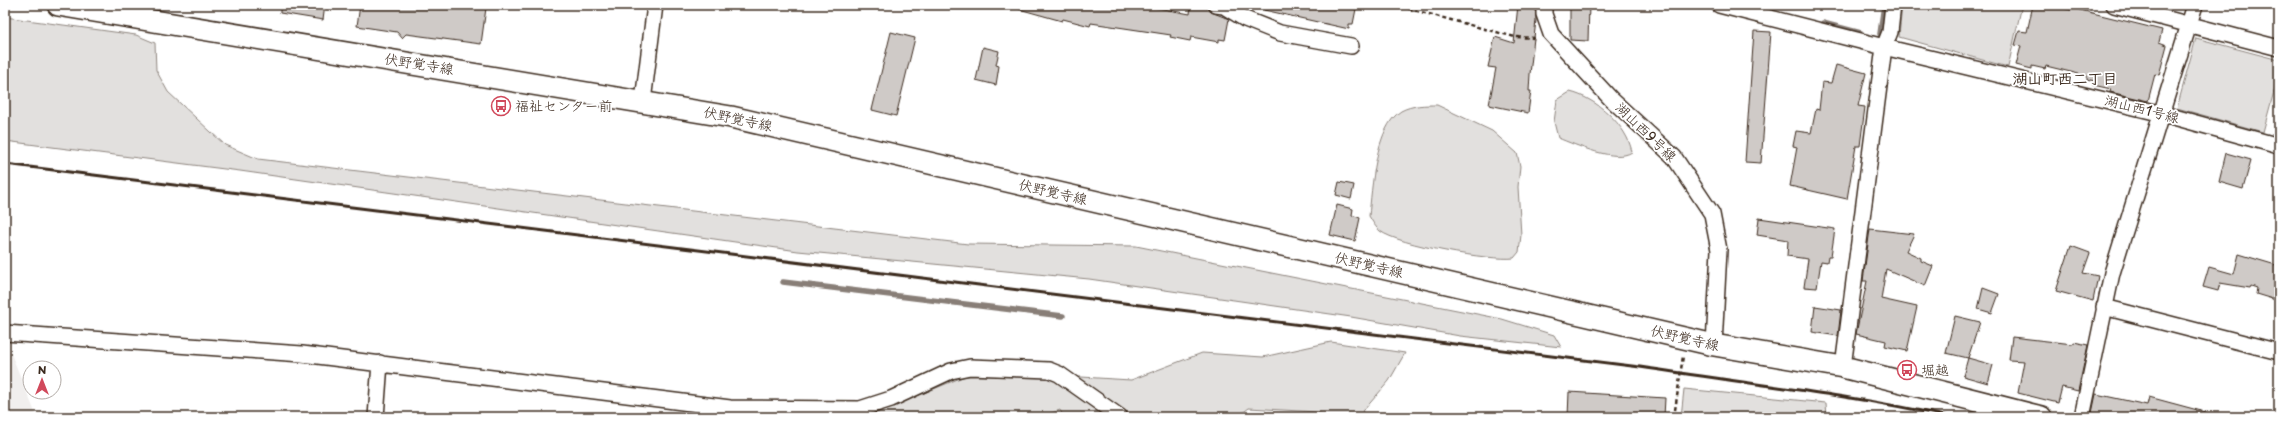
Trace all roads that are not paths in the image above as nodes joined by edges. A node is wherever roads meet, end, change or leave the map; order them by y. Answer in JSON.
{"nodes":[{"id":1,"x":58,"y":5,"type":"edge"},
{"id":2,"x":655,"y":5,"type":"edge"},
{"id":3,"x":1216,"y":5,"type":"edge"},
{"id":4,"x":1544,"y":5,"type":"edge"},
{"id":5,"x":1719,"y":5,"type":"edge"},
{"id":6,"x":1893,"y":5,"type":"edge"},
{"id":7,"x":2114,"y":5,"type":"edge"},
{"id":8,"x":2195,"y":5,"type":"edge"},
{"id":9,"x":2189,"y":24,"type":"junction"},
{"id":10,"x":1352,"y":46,"type":"dead end"},
{"id":11,"x":1884,"y":47,"type":"junction"},
{"id":12,"x":2279,"y":48,"type":"edge"},
{"id":13,"x":643,"y":101,"type":"junction"},
{"id":14,"x":2163,"y":114,"type":"junction"},
{"id":15,"x":2279,"y":146,"type":"edge"},
{"id":16,"x":2104,"y":307,"type":"junction"},
{"id":17,"x":5,"y":333,"type":"edge"},
{"id":18,"x":1714,"y":345,"type":"junction"},
{"id":19,"x":2279,"y":352,"type":"edge"},
{"id":20,"x":380,"y":363,"type":"junction"},
{"id":21,"x":1844,"y":367,"type":"junction"},
{"id":22,"x":724,"y":412,"type":"edge"},
{"id":23,"x":376,"y":417,"type":"edge"},
{"id":24,"x":1120,"y":417,"type":"edge"},
{"id":25,"x":2041,"y":417,"type":"edge"},
{"id":26,"x":2082,"y":417,"type":"edge"}],
"edges":[{"from":1,"to":13,"type":"main road","name":"伏野覚寺線"},
{"from":2,"to":13,"type":"street"},
{"from":3,"to":10,"type":"street"},
{"from":4,"to":18,"type":"street","name":"湖山西9号線"},
{"from":5,"to":11,"type":"street","name":"湖山西1号線"},
{"from":6,"to":11,"type":"street"},
{"from":7,"to":9,"type":"street"},
{"from":8,"to":9,"type":"street"},
{"from":9,"to":12,"type":"street"},
{"from":9,"to":14,"type":"street"},
{"from":11,"to":14,"type":"street","name":"湖山西1号線"},
{"from":11,"to":21,"type":"street"},
{"from":13,"to":18,"type":"main road","name":"伏野覚寺線"},
{"from":14,"to":15,"type":"street","name":"湖山西1号線"},
{"from":14,"to":16,"type":"street"},
{"from":16,"to":19,"type":"street"},
{"from":16,"to":26,"type":"street"},
{"from":17,"to":20,"type":"street"},
{"from":18,"to":21,"type":"main road","name":"伏野覚寺線"},
{"from":20,"to":22,"type":"street"},
{"from":20,"to":23,"type":"street"},
{"from":21,"to":25,"type":"main road","name":"伏野覚寺線"},
{"from":22,"to":24,"type":"street"}]}
